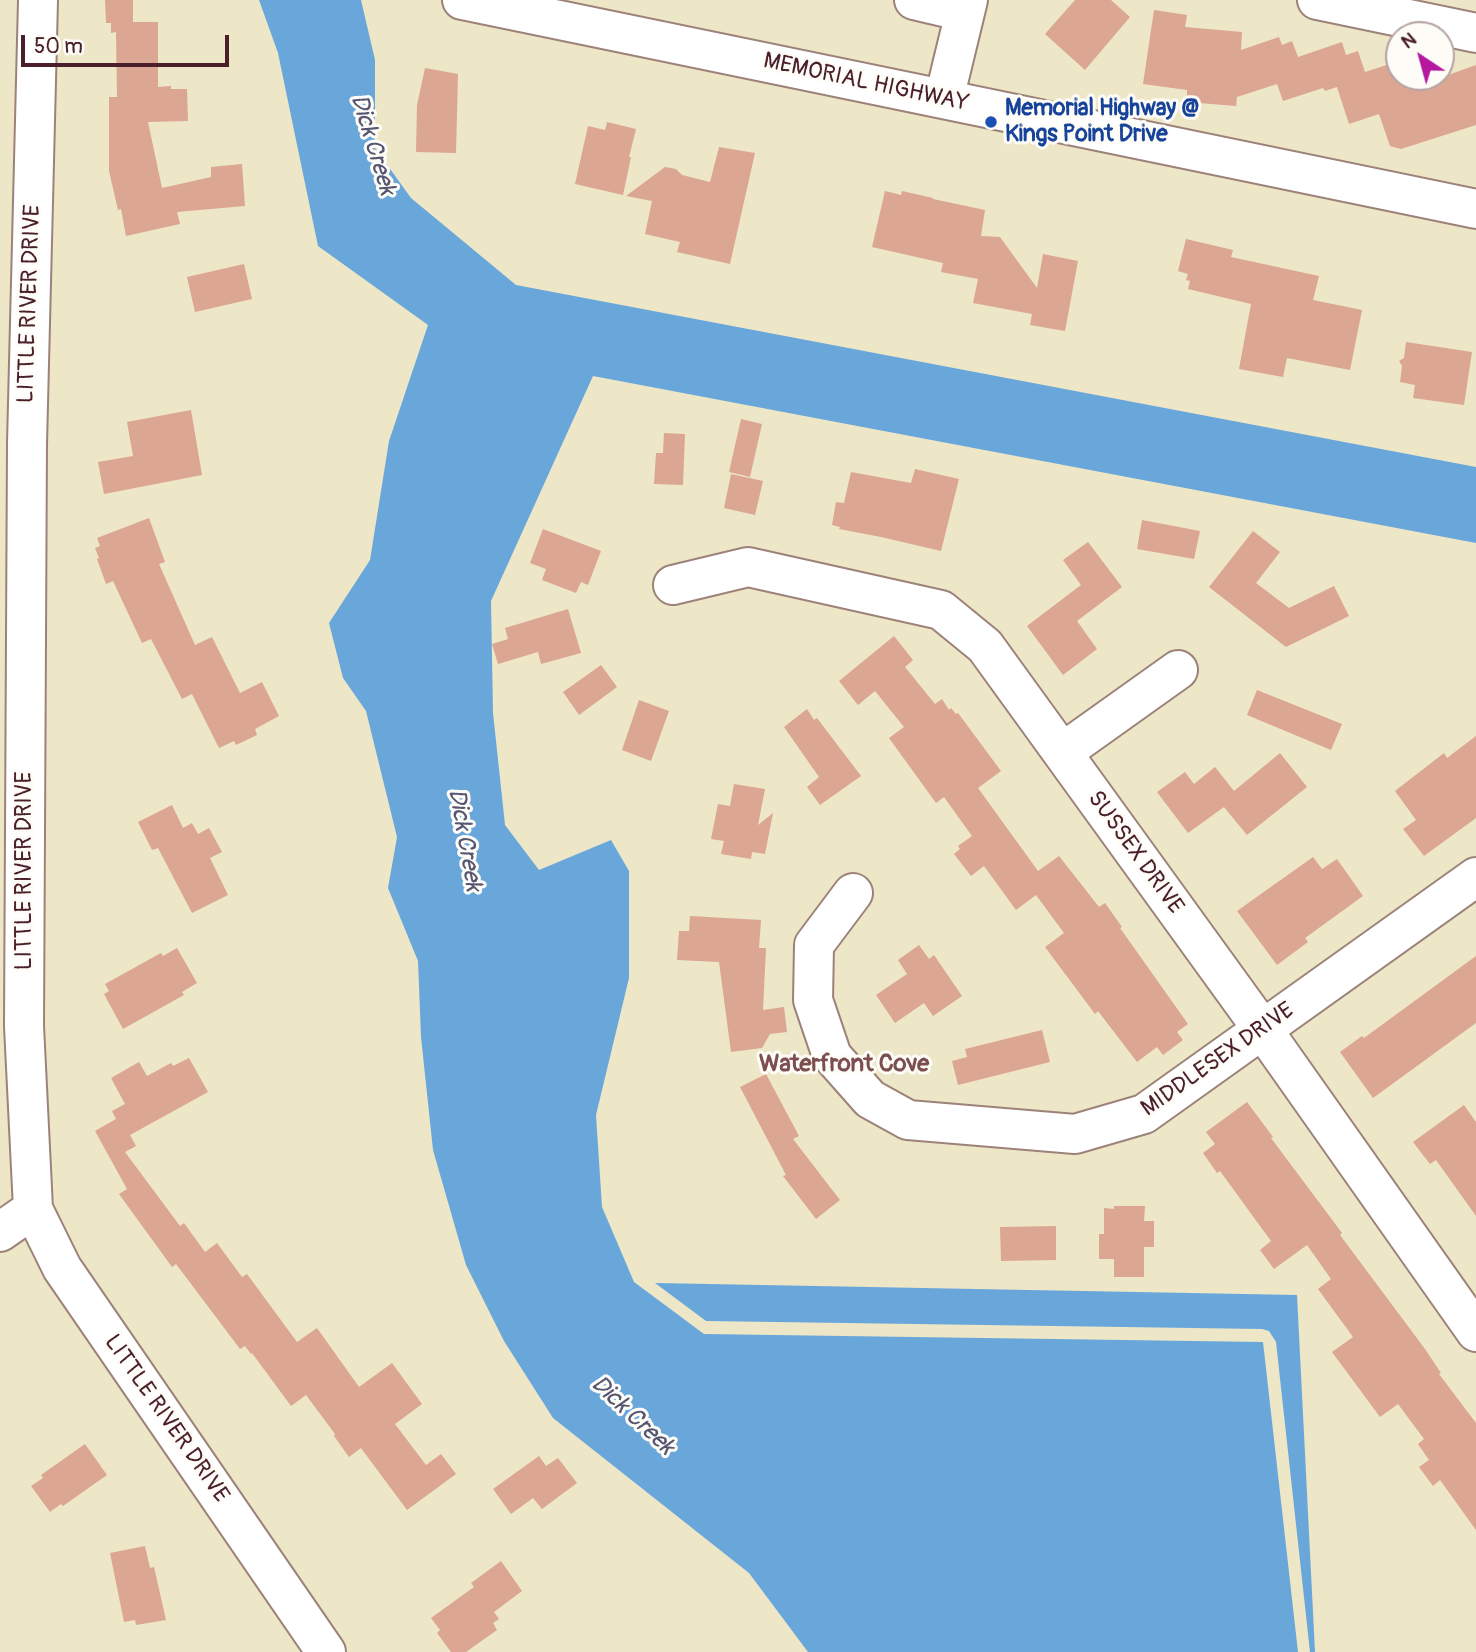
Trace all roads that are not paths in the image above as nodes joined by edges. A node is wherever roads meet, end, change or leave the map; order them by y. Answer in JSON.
{"nodes":[{"id":1,"x":38,"y":0,"type":"edge"},
{"id":2,"x":462,"y":0,"type":"edge"},
{"id":3,"x":914,"y":0,"type":"edge"},
{"id":4,"x":1317,"y":0,"type":"edge"},
{"id":5,"x":966,"y":6,"type":"edge"},
{"id":6,"x":1476,"y":33,"type":"edge"},
{"id":7,"x":944,"y":99,"type":"junction"},
{"id":8,"x":1476,"y":209,"type":"edge"},
{"id":9,"x":13,"y":444,"type":"edge"},
{"id":10,"x":673,"y":585,"type":"dead end"},
{"id":11,"x":1178,"y":670,"type":"dead end"},
{"id":12,"x":1063,"y":752,"type":"junction"},
{"id":13,"x":1476,"y":877,"type":"edge"},
{"id":14,"x":853,"y":893,"type":"dead end"},
{"id":15,"x":12,"y":1026,"type":"edge"},
{"id":16,"x":1263,"y":1030,"type":"junction"},
{"id":17,"x":33,"y":1209,"type":"junction"},
{"id":18,"x":0,"y":1232,"type":"edge"},
{"id":19,"x":1476,"y":1332,"type":"edge"},
{"id":20,"x":326,"y":1652,"type":"edge"}],
"edges":[{"from":1,"to":9,"type":"street","name":"LITTLE RIVER DRIVE"},
{"from":2,"to":7,"type":"street","name":"MEMORIAL HIGHWAY"},
{"from":3,"to":5,"type":"street"},
{"from":4,"to":6,"type":"street"},
{"from":5,"to":7,"type":"street"},
{"from":7,"to":8,"type":"street","name":"MEMORIAL HIGHWAY"},
{"from":9,"to":15,"type":"street","name":"LITTLE RIVER DRIVE"},
{"from":10,"to":12,"type":"street","name":"SUSSEX DRIVE"},
{"from":11,"to":12,"type":"street"},
{"from":12,"to":16,"type":"street","name":"SUSSEX DRIVE"},
{"from":13,"to":16,"type":"street","name":"MIDDLESEX DRIVE"},
{"from":14,"to":16,"type":"street","name":"MIDDLESEX DRIVE"},
{"from":15,"to":17,"type":"street","name":"LITTLE RIVER DRIVE"},
{"from":16,"to":19,"type":"street","name":"SUSSEX DRIVE"},
{"from":17,"to":18,"type":"street"},
{"from":17,"to":20,"type":"street","name":"LITTLE RIVER DRIVE"}]}
